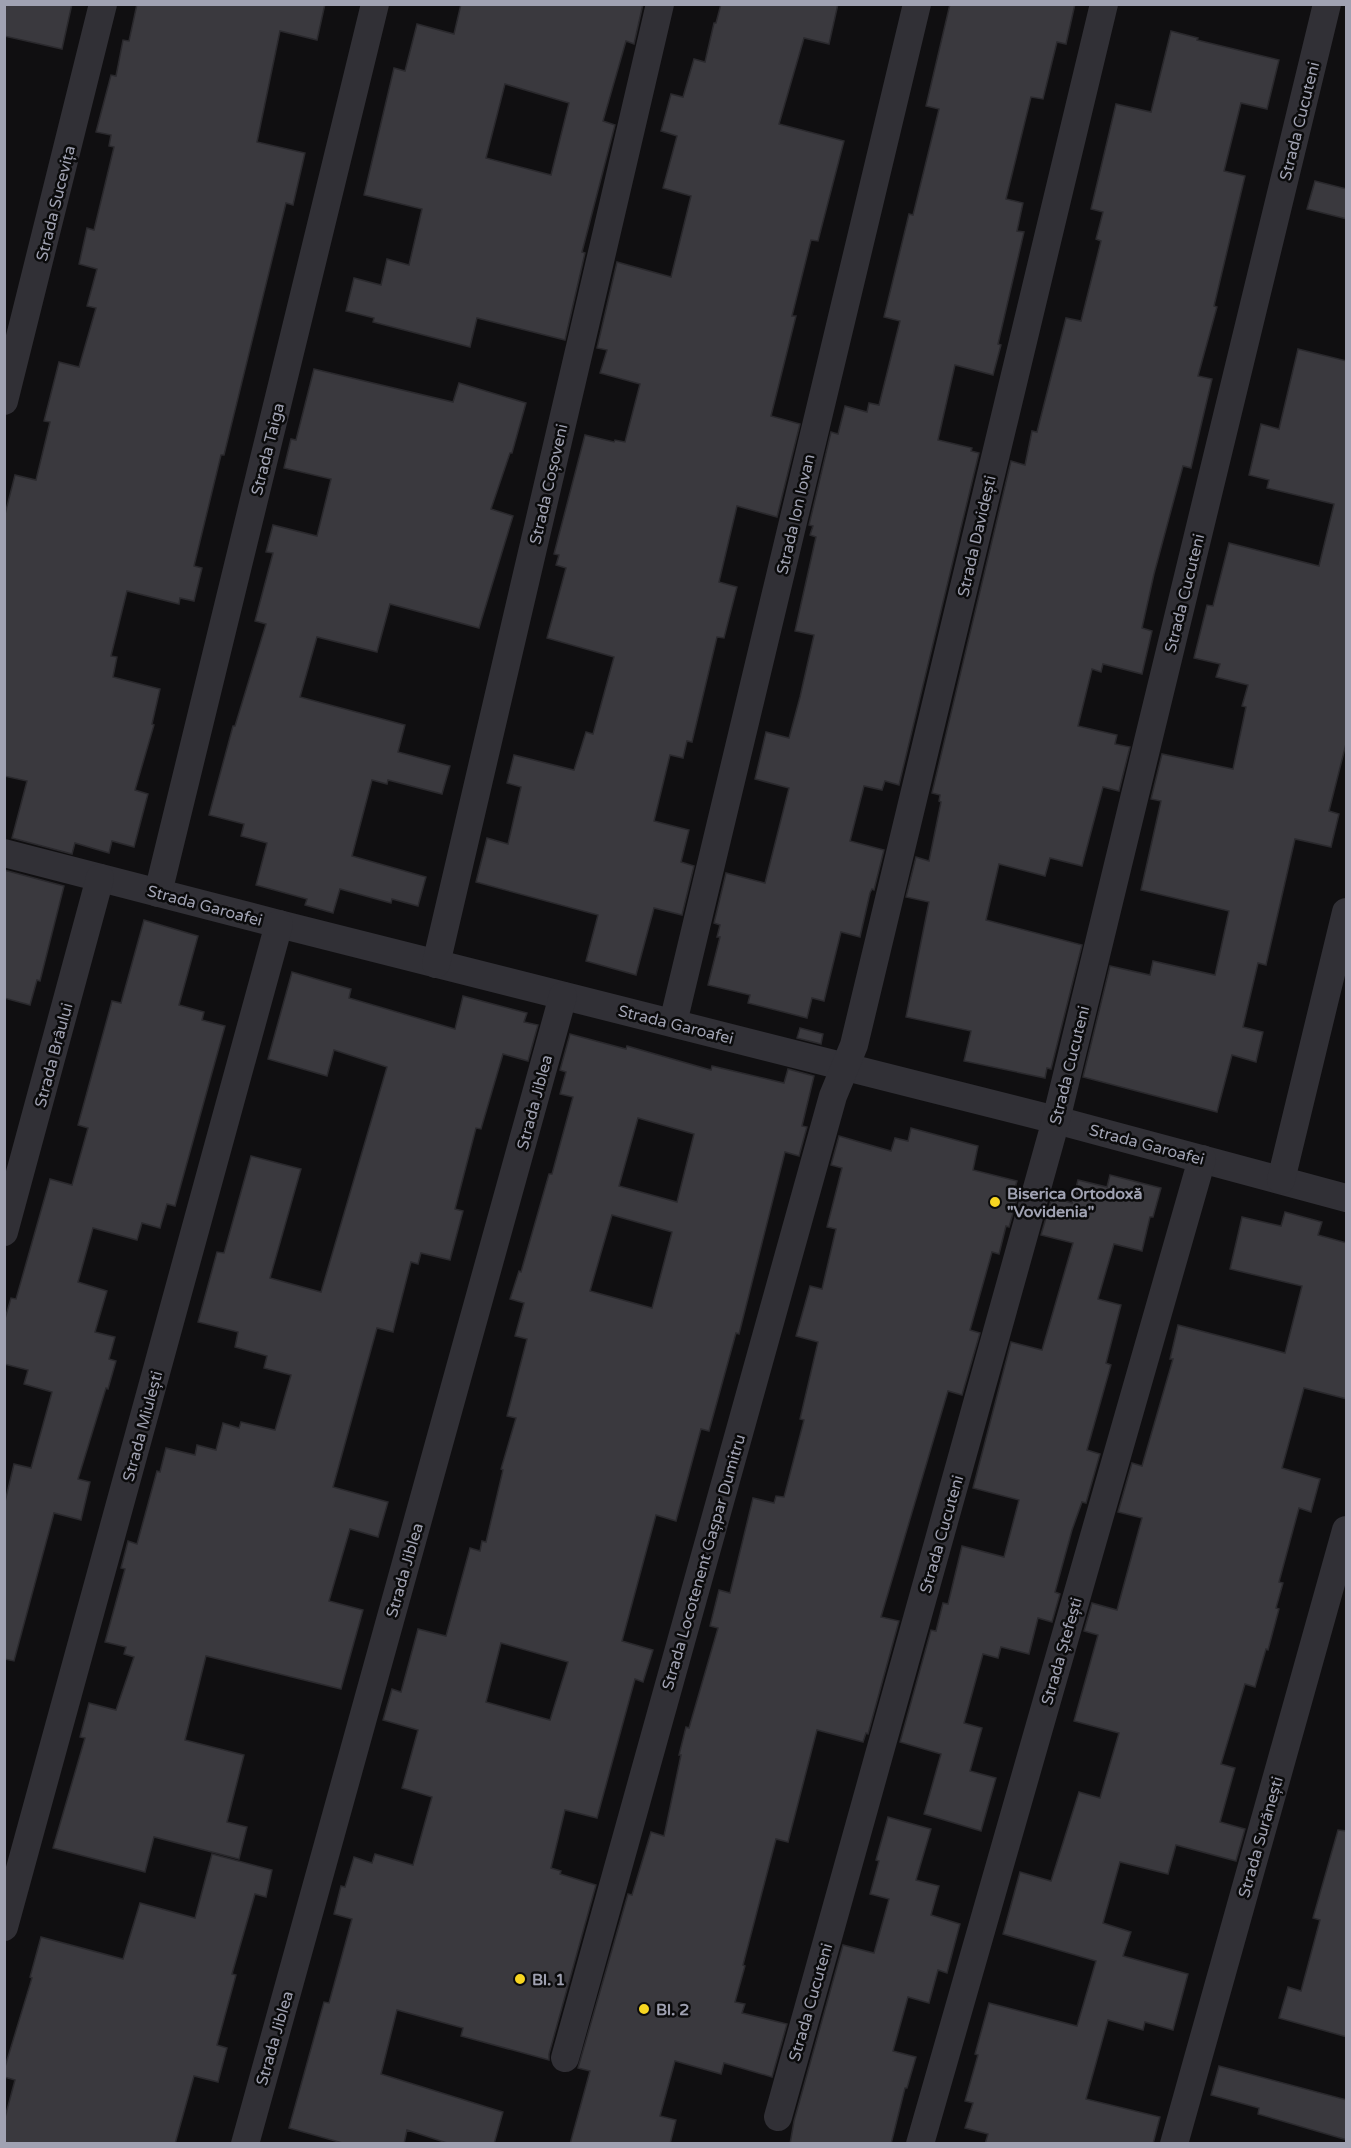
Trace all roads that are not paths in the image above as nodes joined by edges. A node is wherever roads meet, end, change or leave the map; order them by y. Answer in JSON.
{"nodes":[{"id":1,"x":103,"y":4,"type":"edge"},
{"id":2,"x":375,"y":4,"type":"edge"},
{"id":3,"x":660,"y":4,"type":"edge"},
{"id":4,"x":917,"y":4,"type":"edge"},
{"id":5,"x":1104,"y":4,"type":"edge"},
{"id":6,"x":1327,"y":4,"type":"edge"},
{"id":7,"x":4,"y":400,"type":"edge"},
{"id":8,"x":4,"y":853,"type":"edge"},
{"id":9,"x":100,"y":878,"type":"junction"},
{"id":10,"x":158,"y":893,"type":"junction"},
{"id":11,"x":1347,"y":912,"type":"edge"},
{"id":12,"x":279,"y":924,"type":"junction"},
{"id":13,"x":436,"y":964,"type":"junction"},
{"id":14,"x":564,"y":996,"type":"junction"},
{"id":15,"x":673,"y":1023,"type":"junction"},
{"id":16,"x":844,"y":1067,"type":"junction"},
{"id":17,"x":1056,"y":1120,"type":"junction"},
{"id":18,"x":1202,"y":1159,"type":"junction"},
{"id":19,"x":1281,"y":1180,"type":"junction"},
{"id":20,"x":1347,"y":1198,"type":"edge"},
{"id":21,"x":4,"y":1232,"type":"edge"},
{"id":22,"x":1347,"y":1530,"type":"edge"},
{"id":23,"x":4,"y":1927,"type":"edge"},
{"id":24,"x":565,"y":2058,"type":"dead end"},
{"id":25,"x":778,"y":2117,"type":"dead end"},
{"id":26,"x":244,"y":2144,"type":"edge"},
{"id":27,"x":920,"y":2144,"type":"edge"},
{"id":28,"x":1174,"y":2144,"type":"edge"}],
"edges":[{"from":1,"to":7,"type":"street","name":"Strada Sucevița"},
{"from":2,"to":10,"type":"street","name":"Strada Taiga"},
{"from":3,"to":13,"type":"street","name":"Strada Coșoveni"},
{"from":4,"to":15,"type":"street","name":"Strada Ion Iovan"},
{"from":5,"to":16,"type":"street","name":"Strada Davidești"},
{"from":6,"to":17,"type":"street","name":"Strada Cucuteni"},
{"from":8,"to":9,"type":"street","name":"Strada Garoafei"},
{"from":9,"to":10,"type":"street","name":"Strada Garoafei"},
{"from":9,"to":21,"type":"street","name":"Strada Brâului"},
{"from":10,"to":12,"type":"street","name":"Strada Garoafei"},
{"from":11,"to":19,"type":"street"},
{"from":12,"to":13,"type":"street","name":"Strada Garoafei"},
{"from":12,"to":23,"type":"street","name":"Strada Miulești"},
{"from":13,"to":14,"type":"street","name":"Strada Garoafei"},
{"from":14,"to":15,"type":"street","name":"Strada Garoafei"},
{"from":14,"to":26,"type":"street","name":"Strada Jiblea"},
{"from":15,"to":16,"type":"street","name":"Strada Garoafei"},
{"from":16,"to":17,"type":"street","name":"Strada Garoafei"},
{"from":16,"to":24,"type":"street","name":"Strada Locotenent Gașpar Dumitru"},
{"from":17,"to":18,"type":"street","name":"Strada Garoafei"},
{"from":17,"to":25,"type":"street","name":"Strada Cucuteni"},
{"from":18,"to":19,"type":"street","name":"Strada Garoafei"},
{"from":18,"to":27,"type":"street","name":"Strada Ștefești"},
{"from":19,"to":20,"type":"street","name":"Strada Garoafei"},
{"from":22,"to":28,"type":"street","name":"Strada Surănești"}]}
